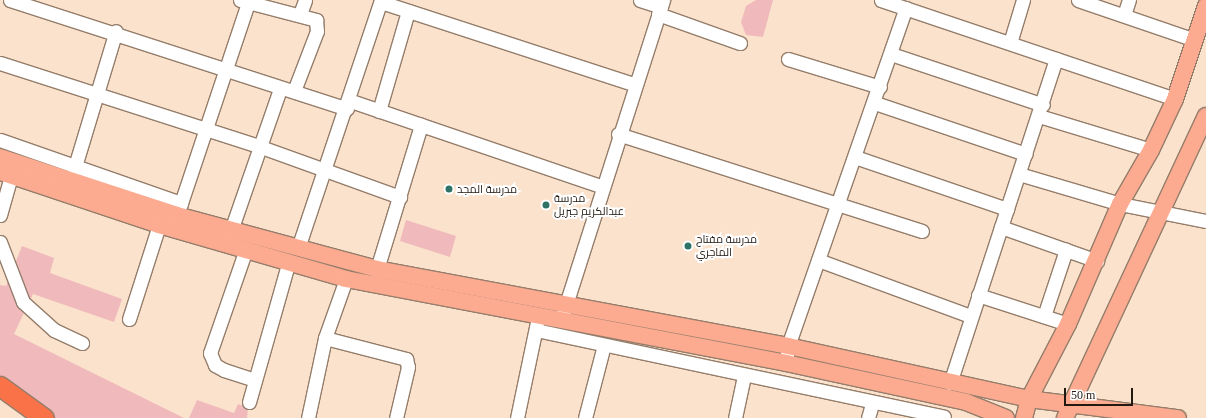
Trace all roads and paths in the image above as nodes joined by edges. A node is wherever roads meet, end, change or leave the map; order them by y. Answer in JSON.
{"nodes":[{"id":1,"x":10,"y":0,"type":"edge"},
{"id":2,"x":305,"y":0,"type":"edge"},
{"id":3,"x":640,"y":0,"type":"edge"},
{"id":4,"x":881,"y":0,"type":"edge"},
{"id":5,"x":1023,"y":0,"type":"edge"},
{"id":6,"x":1078,"y":0,"type":"edge"},
{"id":7,"x":1129,"y":0,"type":"edge"},
{"id":8,"x":244,"y":1,"type":"edge"},
{"id":9,"x":381,"y":1,"type":"edge"},
{"id":10,"x":1206,"y":6,"type":"edge"},
{"id":11,"x":661,"y":7,"type":"edge"},
{"id":12,"x":906,"y":8,"type":"junction"},
{"id":13,"x":408,"y":11,"type":"junction"},
{"id":14,"x":300,"y":14,"type":"junction"},
{"id":15,"x":1124,"y":15,"type":"junction"},
{"id":16,"x":116,"y":31,"type":"junction"},
{"id":17,"x":1195,"y":40,"type":"junction"},
{"id":18,"x":740,"y":43,"type":"dead end"},
{"id":19,"x":1010,"y":43,"type":"junction"},
{"id":20,"x":891,"y":54,"type":"junction"},
{"id":21,"x":788,"y":59,"type":"dead end"},
{"id":22,"x":1056,"y":59,"type":"junction"},
{"id":23,"x":0,"y":63,"type":"edge"},
{"id":24,"x":226,"y":73,"type":"junction"},
{"id":25,"x":634,"y":84,"type":"junction"},
{"id":26,"x":880,"y":87,"type":"junction"},
{"id":27,"x":280,"y":89,"type":"junction"},
{"id":28,"x":294,"y":91,"type":"junction"},
{"id":29,"x":96,"y":93,"type":"junction"},
{"id":30,"x":1175,"y":99,"type":"junction"},
{"id":31,"x":874,"y":103,"type":"junction"},
{"id":32,"x":348,"y":104,"type":"junction"},
{"id":33,"x":1041,"y":110,"type":"junction"},
{"id":34,"x":379,"y":111,"type":"junction"},
{"id":35,"x":1206,"y":116,"type":"edge"},
{"id":36,"x":421,"y":125,"type":"junction"},
{"id":37,"x":205,"y":129,"type":"junction"},
{"id":38,"x":618,"y":134,"type":"junction"},
{"id":39,"x":0,"y":140,"type":"edge"},
{"id":40,"x":261,"y":146,"type":"junction"},
{"id":41,"x":1151,"y":150,"type":"junction"},
{"id":42,"x":1026,"y":154,"type":"junction"},
{"id":43,"x":855,"y":157,"type":"junction"},
{"id":44,"x":0,"y":158,"type":"edge"},
{"id":45,"x":326,"y":171,"type":"junction"},
{"id":46,"x":73,"y":173,"type":"junction"},
{"id":47,"x":6,"y":174,"type":"edge"},
{"id":48,"x":1019,"y":174,"type":"junction"},
{"id":49,"x":601,"y":186,"type":"junction"},
{"id":50,"x":400,"y":197,"type":"junction"},
{"id":51,"x":1120,"y":204,"type":"junction"},
{"id":52,"x":838,"y":206,"type":"junction"},
{"id":53,"x":1007,"y":208,"type":"junction"},
{"id":54,"x":179,"y":209,"type":"junction"},
{"id":55,"x":1164,"y":212,"type":"junction"},
{"id":56,"x":0,"y":214,"type":"edge"},
{"id":57,"x":1206,"y":221,"type":"edge"},
{"id":58,"x":158,"y":225,"type":"junction"},
{"id":59,"x":1001,"y":227,"type":"junction"},
{"id":60,"x":922,"y":231,"type":"dead end"},
{"id":61,"x":228,"y":238,"type":"junction"},
{"id":62,"x":0,"y":242,"type":"edge"},
{"id":63,"x":298,"y":248,"type":"junction"},
{"id":64,"x":1066,"y":250,"type":"junction"},
{"id":65,"x":245,"y":252,"type":"junction"},
{"id":66,"x":818,"y":260,"type":"junction"},
{"id":67,"x":1097,"y":261,"type":"junction"},
{"id":68,"x":288,"y":264,"type":"junction"},
{"id":69,"x":377,"y":269,"type":"junction"},
{"id":70,"x":346,"y":279,"type":"junction"},
{"id":71,"x":978,"y":295,"type":"junction"},
{"id":72,"x":563,"y":313,"type":"junction"},
{"id":73,"x":970,"y":316,"type":"junction"},
{"id":74,"x":1044,"y":316,"type":"junction"},
{"id":75,"x":129,"y":319,"type":"dead end"},
{"id":76,"x":537,"y":324,"type":"junction"},
{"id":77,"x":1068,"y":324,"type":"junction"},
{"id":78,"x":326,"y":338,"type":"junction"},
{"id":79,"x":82,"y":342,"type":"dead end"},
{"id":80,"x":604,"y":346,"type":"junction"},
{"id":81,"x":788,"y":346,"type":"junction"},
{"id":82,"x":786,"y":363,"type":"junction"},
{"id":83,"x":807,"y":369,"type":"junction"},
{"id":84,"x":744,"y":376,"type":"junction"},
{"id":85,"x":254,"y":380,"type":"junction"},
{"id":86,"x":0,"y":386,"type":"edge"},
{"id":87,"x":801,"y":389,"type":"junction"},
{"id":88,"x":949,"y":390,"type":"junction"},
{"id":89,"x":1029,"y":399,"type":"junction"},
{"id":90,"x":0,"y":401,"type":"edge"},
{"id":91,"x":248,"y":402,"type":"dead end"},
{"id":92,"x":872,"y":404,"type":"junction"},
{"id":93,"x":1068,"y":412,"type":"edge"},
{"id":94,"x":944,"y":417,"type":"edge"},
{"id":95,"x":24,"y":418,"type":"edge"},
{"id":96,"x":44,"y":418,"type":"edge"},
{"id":97,"x":308,"y":418,"type":"edge"},
{"id":98,"x":396,"y":418,"type":"edge"},
{"id":99,"x":517,"y":418,"type":"edge"},
{"id":100,"x":585,"y":418,"type":"edge"},
{"id":101,"x":735,"y":418,"type":"edge"},
{"id":102,"x":868,"y":418,"type":"edge"},
{"id":103,"x":1006,"y":418,"type":"edge"},
{"id":104,"x":1024,"y":418,"type":"edge"},
{"id":105,"x":1178,"y":418,"type":"edge"}],
"edges":[{"from":1,"to":16,"type":"street"},
{"from":2,"to":14,"type":"street"},
{"from":3,"to":11,"type":"street"},
{"from":4,"to":12,"type":"street"},
{"from":5,"to":19,"type":"street"},
{"from":6,"to":15,"type":"street"},
{"from":7,"to":15,"type":"street"},
{"from":8,"to":14,"type":"street"},
{"from":8,"to":24,"type":"street"},
{"from":9,"to":13,"type":"street"},
{"from":9,"to":32,"type":"street"},
{"from":10,"to":17,"type":"main road"},
{"from":11,"to":18,"type":"street"},
{"from":11,"to":25,"type":"street"},
{"from":12,"to":19,"type":"street"},
{"from":12,"to":20,"type":"street"},
{"from":13,"to":25,"type":"street"},
{"from":13,"to":34,"type":"street"},
{"from":14,"to":28,"type":"street"},
{"from":15,"to":17,"type":"street"},
{"from":16,"to":24,"type":"street"},
{"from":16,"to":29,"type":"street"},
{"from":17,"to":30,"type":"main road"},
{"from":19,"to":22,"type":"street"},
{"from":20,"to":26,"type":"street"},
{"from":20,"to":33,"type":"street"},
{"from":21,"to":26,"type":"street"},
{"from":22,"to":30,"type":"street"},
{"from":22,"to":33,"type":"street"},
{"from":23,"to":29,"type":"street"},
{"from":24,"to":27,"type":"street"},
{"from":24,"to":37,"type":"street"},
{"from":25,"to":38,"type":"street"},
{"from":26,"to":31,"type":"street"},
{"from":27,"to":28,"type":"street"},
{"from":27,"to":40,"type":"street"},
{"from":28,"to":32,"type":"street"},
{"from":29,"to":37,"type":"street"},
{"from":29,"to":46,"type":"street"},
{"from":30,"to":41,"type":"main road"},
{"from":31,"to":42,"type":"street"},
{"from":31,"to":43,"type":"street"},
{"from":32,"to":34,"type":"street"},
{"from":32,"to":45,"type":"street"},
{"from":33,"to":41,"type":"street"},
{"from":33,"to":42,"type":"street"},
{"from":34,"to":36,"type":"street"},
{"from":35,"to":55,"type":"main road"},
{"from":36,"to":49,"type":"street"},
{"from":36,"to":50,"type":"street"},
{"from":37,"to":40,"type":"street"},
{"from":37,"to":54,"type":"street"},
{"from":38,"to":49,"type":"street"},
{"from":38,"to":52,"type":"street"},
{"from":39,"to":46,"type":"street"},
{"from":40,"to":45,"type":"street"},
{"from":40,"to":61,"type":"street"},
{"from":41,"to":51,"type":"main road"},
{"from":42,"to":48,"type":"street"},
{"from":43,"to":52,"type":"street"},
{"from":43,"to":53,"type":"street"},
{"from":44,"to":46,"type":"main road"},
{"from":45,"to":50,"type":"street"},
{"from":45,"to":63,"type":"street"},
{"from":46,"to":54,"type":"main road"},
{"from":47,"to":56,"type":"street"},
{"from":47,"to":58,"type":"main road"},
{"from":48,"to":51,"type":"street"},
{"from":48,"to":53,"type":"street"},
{"from":49,"to":72,"type":"street"},
{"from":50,"to":69,"type":"street"},
{"from":51,"to":55,"type":"street"},
{"from":51,"to":67,"type":"main road"},
{"from":52,"to":60,"type":"street"},
{"from":52,"to":66,"type":"street"},
{"from":53,"to":59,"type":"street"},
{"from":54,"to":61,"type":"main road"},
{"from":55,"to":57,"type":"street"},
{"from":55,"to":93,"type":"main road"},
{"from":58,"to":61,"type":"main road"},
{"from":58,"to":75,"type":"street"},
{"from":59,"to":64,"type":"street"},
{"from":59,"to":71,"type":"street"},
{"from":61,"to":63,"type":"main road"},
{"from":61,"to":65,"type":"main road"},
{"from":62,"to":79,"type":"street"},
{"from":63,"to":69,"type":"main road"},
{"from":64,"to":67,"type":"street"},
{"from":64,"to":74,"type":"street"},
{"from":65,"to":68,"type":"main road"},
{"from":65,"to":85,"type":"street"},
{"from":66,"to":73,"type":"street"},
{"from":66,"to":81,"type":"street"},
{"from":67,"to":77,"type":"main road"},
{"from":68,"to":70,"type":"main road"},
{"from":68,"to":85,"type":"street"},
{"from":69,"to":72,"type":"main road"},
{"from":70,"to":76,"type":"main road"},
{"from":70,"to":78,"type":"street"},
{"from":71,"to":73,"type":"street"},
{"from":71,"to":74,"type":"street"},
{"from":72,"to":76,"type":"main road"},
{"from":72,"to":81,"type":"main road"},
{"from":72,"to":82,"type":"main road"},
{"from":73,"to":88,"type":"street"},
{"from":74,"to":77,"type":"street"},
{"from":76,"to":80,"type":"street"},
{"from":76,"to":99,"type":"street"},
{"from":77,"to":89,"type":"main road"},
{"from":78,"to":97,"type":"street"},
{"from":78,"to":98,"type":"street"},
{"from":80,"to":84,"type":"street"},
{"from":80,"to":100,"type":"street"},
{"from":81,"to":82,"type":"street"},
{"from":81,"to":88,"type":"main road"},
{"from":82,"to":83,"type":"main road"},
{"from":83,"to":87,"type":"street"},
{"from":83,"to":88,"type":"main road"},
{"from":84,"to":87,"type":"street"},
{"from":84,"to":101,"type":"street"},
{"from":85,"to":91,"type":"street"},
{"from":86,"to":96,"type":"highway"},
{"from":87,"to":92,"type":"street"},
{"from":88,"to":89,"type":"main road"},
{"from":88,"to":94,"type":"street"},
{"from":88,"to":103,"type":"main road"},
{"from":89,"to":93,"type":"main road"},
{"from":89,"to":104,"type":"main road"},
{"from":90,"to":95,"type":"highway"},
{"from":92,"to":94,"type":"street"},
{"from":92,"to":102,"type":"street"},
{"from":93,"to":105,"type":"main road"}]}
